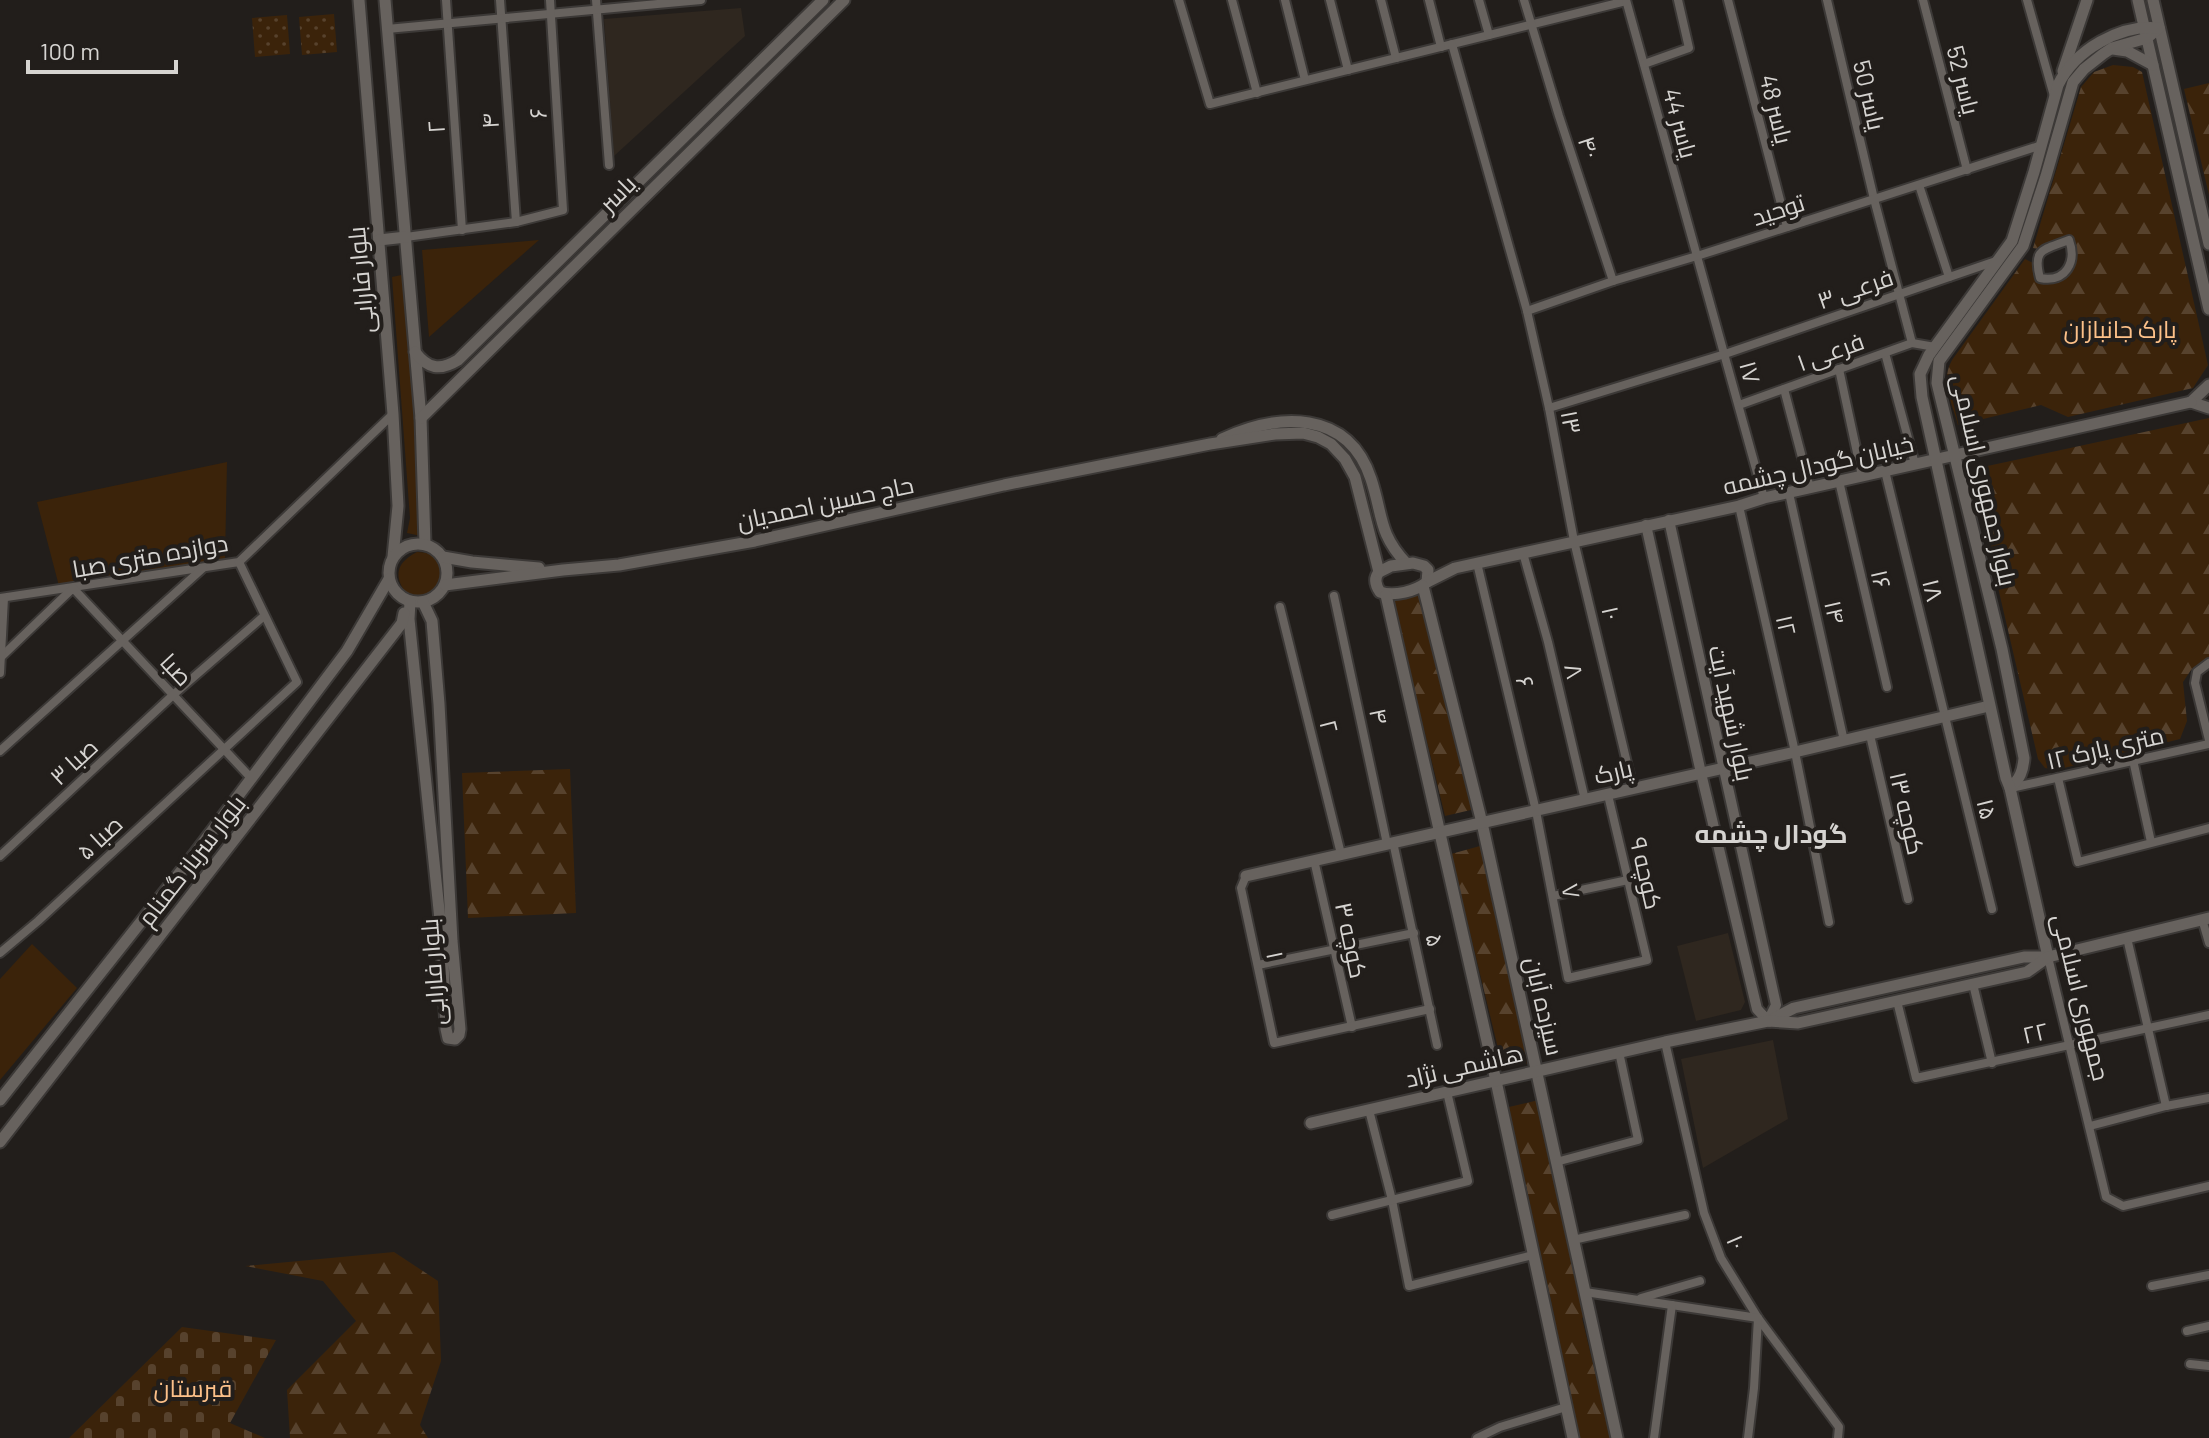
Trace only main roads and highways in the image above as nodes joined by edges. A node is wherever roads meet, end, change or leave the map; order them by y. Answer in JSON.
{"nodes":[{"id":1,"x":359,"y":0,"type":"edge"},
{"id":2,"x":385,"y":0,"type":"edge"},
{"id":3,"x":823,"y":0,"type":"edge"},
{"id":4,"x":844,"y":0,"type":"edge"},
{"id":5,"x":2087,"y":0,"type":"edge"},
{"id":6,"x":2138,"y":0,"type":"edge"},
{"id":7,"x":2153,"y":0,"type":"edge"},
{"id":8,"x":2159,"y":28,"type":"junction"},
{"id":9,"x":2145,"y":32,"type":"junction"},
{"id":10,"x":2112,"y":48,"type":"junction"},
{"id":11,"x":2153,"y":65,"type":"junction"},
{"id":12,"x":2058,"y":85,"type":"junction"},
{"id":13,"x":645,"y":176,"type":"junction"},
{"id":14,"x":655,"y":187,"type":"junction"},
{"id":15,"x":406,"y":237,"type":"junction"},
{"id":16,"x":379,"y":240,"type":"junction"},
{"id":17,"x":2209,"y":244,"type":"edge"},
{"id":18,"x":2209,"y":309,"type":"edge"},
{"id":19,"x":415,"y":352,"type":"junction"},
{"id":20,"x":2209,"y":385,"type":"edge"},
{"id":21,"x":2191,"y":402,"type":"junction"},
{"id":22,"x":2209,"y":408,"type":"edge"},
{"id":23,"x":421,"y":418,"type":"junction"},
{"id":24,"x":1210,"y":444,"type":"junction"},
{"id":25,"x":1955,"y":456,"type":"junction"},
{"id":26,"x":1937,"y":459,"type":"junction"},
{"id":27,"x":425,"y":544,"type":"junction"},
{"id":28,"x":393,"y":557,"type":"junction"},
{"id":29,"x":443,"y":557,"type":"junction"},
{"id":30,"x":1406,"y":563,"type":"junction"},
{"id":31,"x":1424,"y":566,"type":"junction"},
{"id":32,"x":1455,"y":568,"type":"junction"},
{"id":33,"x":563,"y":570,"type":"junction"},
{"id":34,"x":1379,"y":572,"type":"junction"},
{"id":35,"x":389,"y":579,"type":"junction"},
{"id":36,"x":1425,"y":584,"type":"junction"},
{"id":37,"x":445,"y":585,"type":"junction"},
{"id":38,"x":1386,"y":595,"type":"junction"},
{"id":39,"x":408,"y":601,"type":"junction"},
{"id":40,"x":423,"y":602,"type":"junction"},
{"id":41,"x":439,"y":704,"type":"junction"},
{"id":42,"x":419,"y":706,"type":"junction"},
{"id":43,"x":1989,"y":706,"type":"junction"},
{"id":44,"x":2010,"y":788,"type":"junction"},
{"id":45,"x":1482,"y":823,"type":"junction"},
{"id":46,"x":1440,"y":832,"type":"junction"},
{"id":47,"x":1246,"y":876,"type":"road end"},
{"id":48,"x":2206,"y":918,"type":"edge"},
{"id":49,"x":447,"y":940,"type":"junction"},
{"id":50,"x":2048,"y":957,"type":"junction"},
{"id":51,"x":1768,"y":1021,"type":"junction"},
{"id":52,"x":1537,"y":1071,"type":"junction"},
{"id":53,"x":1496,"y":1081,"type":"junction"},
{"id":54,"x":0,"y":1100,"type":"edge"},
{"id":55,"x":1311,"y":1123,"type":"dead end"},
{"id":56,"x":0,"y":1142,"type":"edge"},
{"id":57,"x":1573,"y":1438,"type":"edge"},
{"id":58,"x":1617,"y":1438,"type":"edge"}],
"edges":[{"from":1,"to":16,"type":"main road","name":"بلوار فارابی"},
{"from":2,"to":15,"type":"main road","name":"بلوار فارابی"},
{"from":3,"to":13,"type":"main road","name":"یاسر"},
{"from":4,"to":14,"type":"main road","name":"یاسر"},
{"from":5,"to":12,"type":"main road"},
{"from":6,"to":9,"type":"main road"},
{"from":7,"to":8,"type":"main road"},
{"from":8,"to":9,"type":"main road","name":"بلوار جمهوری اسلامی"},
{"from":8,"to":17,"type":"main road"},
{"from":9,"to":10,"type":"main road","name":"بلوار جمهوری اسلامی"},
{"from":9,"to":11,"type":"main road"},
{"from":9,"to":12,"type":"main road","name":"بلوار جمهوری اسلامی"},
{"from":10,"to":11,"type":"main road"},
{"from":10,"to":25,"type":"main road","name":"بلوار جمهوری اسلامی"},
{"from":11,"to":18,"type":"main road"},
{"from":12,"to":26,"type":"main road","name":"بلوار جمهوری اسلامی"},
{"from":13,"to":14,"type":"main road"},
{"from":13,"to":19,"type":"main road","name":"یاسر"},
{"from":14,"to":23,"type":"main road","name":"یاسر"},
{"from":15,"to":16,"type":"main road"},
{"from":15,"to":19,"type":"main road","name":"بلوار فارابی"},
{"from":16,"to":28,"type":"main road","name":"بلوار فارابی"},
{"from":19,"to":23,"type":"main road","name":"بلوار فارابی"},
{"from":20,"to":21,"type":"main road"},
{"from":21,"to":22,"type":"main road"},
{"from":21,"to":25,"type":"main road","name":"خیابان گودال چشمه"},
{"from":23,"to":27,"type":"main road","name":"بلوار فارابی"},
{"from":24,"to":30,"type":"main road","name":"حاج حسین احمدیان"},
{"from":24,"to":33,"type":"main road","name":"حاج حسین احمدیان"},
{"from":24,"to":34,"type":"main road","name":"حاج حسین احمدیان"},
{"from":25,"to":26,"type":"main road","name":"خیابان گودال چشمه"},
{"from":25,"to":44,"type":"main road","name":"بلوار جمهوری اسلامی"},
{"from":26,"to":32,"type":"main road","name":"خیابان گودال چشمه"},
{"from":26,"to":43,"type":"main road","name":"بلوار جمهوری اسلامی"},
{"from":27,"to":28,"type":"main road"},
{"from":27,"to":29,"type":"main road"},
{"from":28,"to":35,"type":"main road"},
{"from":29,"to":33,"type":"main road"},
{"from":29,"to":37,"type":"main road"},
{"from":30,"to":31,"type":"main road"},
{"from":30,"to":34,"type":"main road"},
{"from":31,"to":32,"type":"main road"},
{"from":31,"to":36,"type":"main road","name":"سیزده آبان"},
{"from":32,"to":36,"type":"main road"},
{"from":33,"to":37,"type":"main road","name":"حاج حسین احمدیان"},
{"from":34,"to":38,"type":"main road","name":"حاج حسین احمدیان"},
{"from":35,"to":39,"type":"main road"},
{"from":35,"to":54,"type":"main road","name":"بلوار سرباز گمنام"},
{"from":36,"to":38,"type":"main road"},
{"from":36,"to":45,"type":"main road","name":"سیزده آبان"},
{"from":37,"to":40,"type":"main road"},
{"from":38,"to":46,"type":"main road"},
{"from":39,"to":40,"type":"main road"},
{"from":39,"to":42,"type":"main road","name":"بلوار فارابی"},
{"from":39,"to":56,"type":"main road","name":"بلوار سرباز گمنام"},
{"from":40,"to":41,"type":"main road","name":"بلوار فارابی"},
{"from":41,"to":42,"type":"main road"},
{"from":41,"to":49,"type":"main road","name":"بلوار فارابی"},
{"from":42,"to":49,"type":"main road","name":"بلوار فارابی"},
{"from":43,"to":44,"type":"main road","name":"بلوار جمهوری اسلامی"},
{"from":43,"to":45,"type":"main road","name":"پارک"},
{"from":44,"to":50,"type":"main road","name":"جمهوری اسلامی"},
{"from":45,"to":46,"type":"main road","name":"پارک"},
{"from":45,"to":52,"type":"main road","name":"سیزده آبان"},
{"from":46,"to":47,"type":"main road","name":"پارک"},
{"from":46,"to":53,"type":"main road"},
{"from":48,"to":50,"type":"main road","name":"هاشمی نژاد"},
{"from":49,"to":49,"type":"main road","name":"بلوار فارابی"},
{"from":50,"to":51,"type":"main road","name":"هاشمی نژاد"},
{"from":50,"to":51,"type":"main road","name":"هاشمی نژاد"},
{"from":51,"to":52,"type":"main road","name":"هاشمی نژاد"},
{"from":52,"to":53,"type":"main road","name":"هاشمی نژاد"},
{"from":52,"to":58,"type":"main road","name":"سیزده آبان"},
{"from":53,"to":55,"type":"main road","name":"هاشمی نژاد"},
{"from":53,"to":57,"type":"main road"}]}
